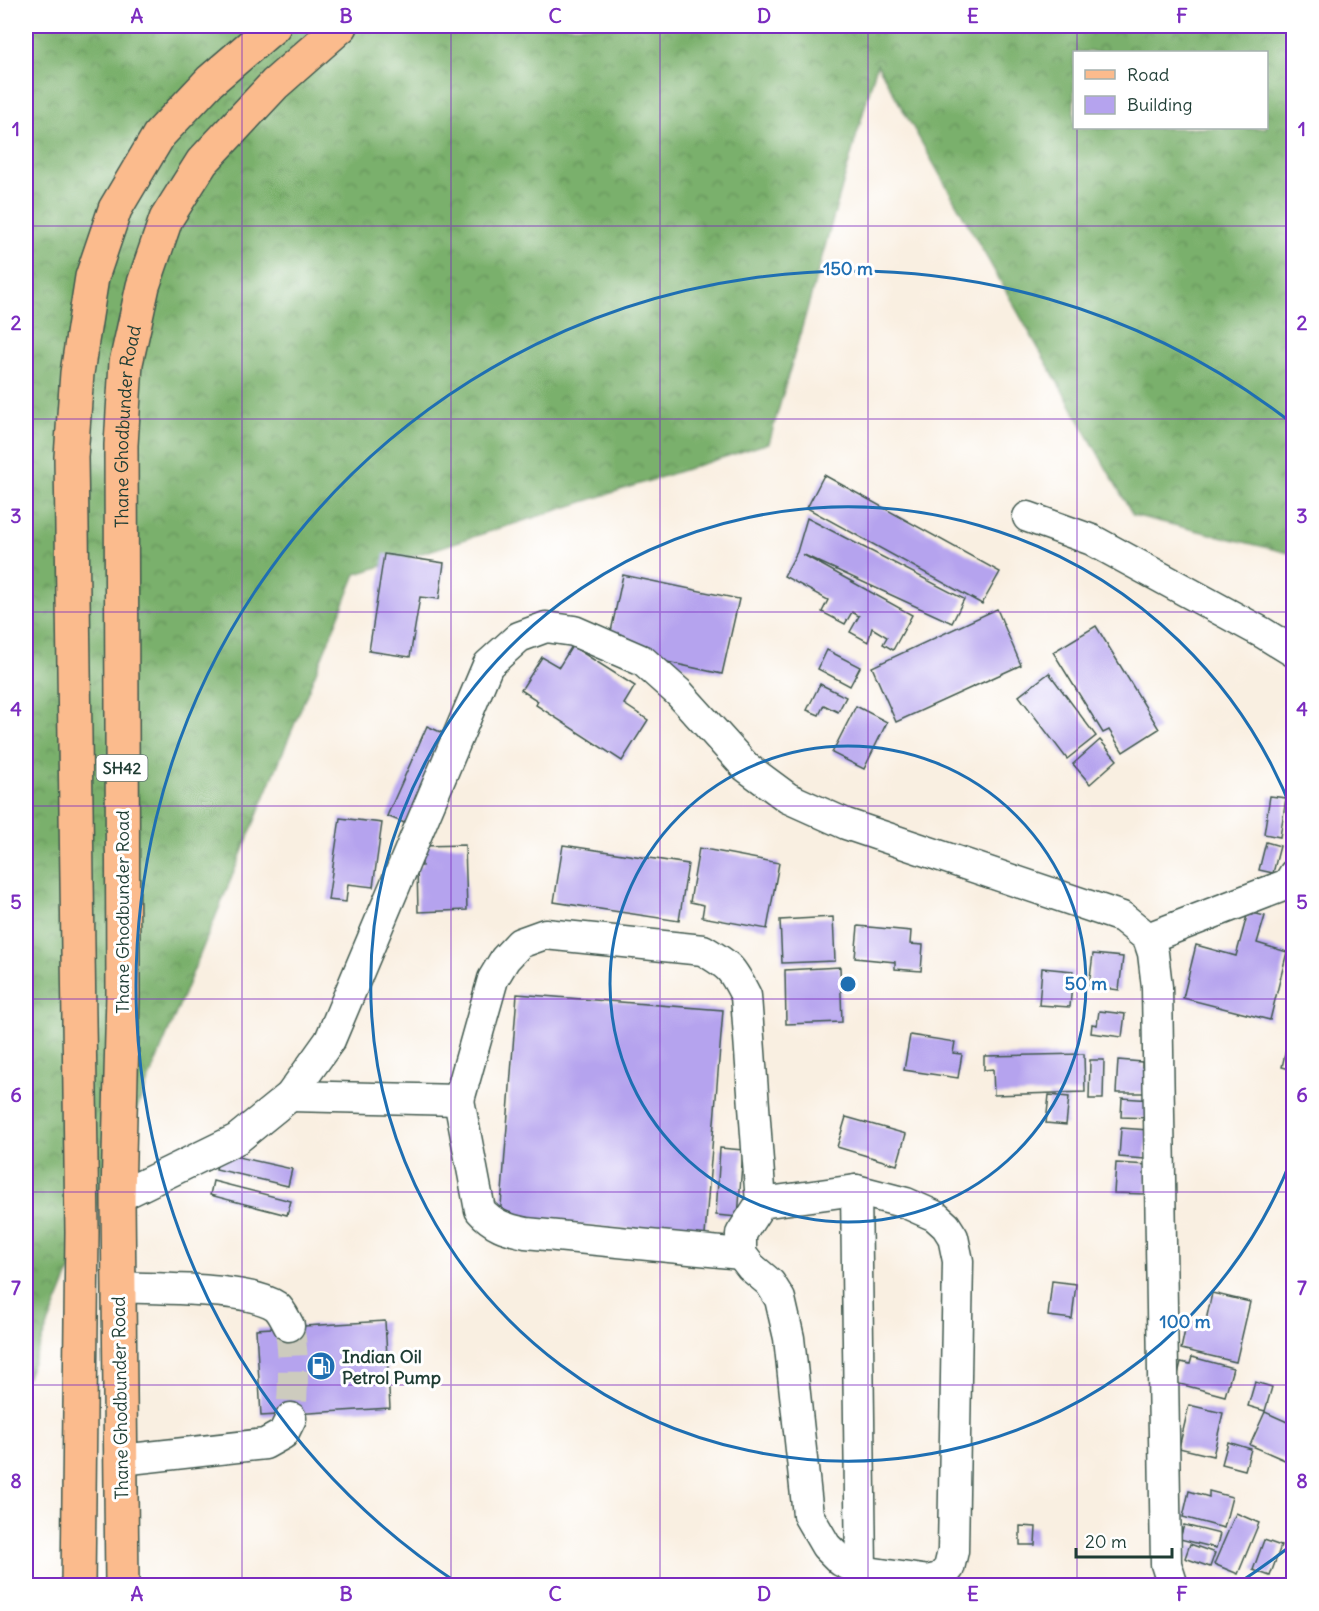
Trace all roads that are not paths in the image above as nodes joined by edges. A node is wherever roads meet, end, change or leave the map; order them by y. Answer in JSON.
{"nodes":[{"id":1,"x":274,"y":26,"type":"edge"},
{"id":2,"x":340,"y":26,"type":"edge"},
{"id":3,"x":1029,"y":517,"type":"dead end"},
{"id":4,"x":1293,"y":652,"type":"edge"},
{"id":5,"x":1293,"y":874,"type":"edge"},
{"id":6,"x":1148,"y":938,"type":"junction"},
{"id":7,"x":290,"y":1096,"type":"junction"},
{"id":8,"x":459,"y":1100,"type":"junction"},
{"id":9,"x":856,"y":1190,"type":"junction"},
{"id":10,"x":118,"y":1197,"type":"junction"},
{"id":11,"x":761,"y":1203,"type":"junction"},
{"id":12,"x":741,"y":1254,"type":"junction"},
{"id":13,"x":119,"y":1287,"type":"junction"},
{"id":14,"x":289,"y":1326,"type":"tunnel mouth"},
{"id":15,"x":291,"y":1419,"type":"tunnel mouth"},
{"id":16,"x":121,"y":1460,"type":"junction"},
{"id":17,"x":861,"y":1571,"type":"junction"},
{"id":18,"x":78,"y":1586,"type":"edge"},
{"id":19,"x":122,"y":1586,"type":"edge"},
{"id":20,"x":1173,"y":1586,"type":"edge"}],
"edges":[{"from":1,"to":18,"type":"main road","name":"Thane Ghodbunder Road","number":"SH42"},
{"from":2,"to":10,"type":"main road","name":"Thane Ghodbunder Road","number":"SH42"},
{"from":3,"to":4,"type":"street"},
{"from":5,"to":6,"type":"street"},
{"from":6,"to":7,"type":"street"},
{"from":6,"to":20,"type":"street"},
{"from":7,"to":8,"type":"street"},
{"from":7,"to":10,"type":"street"},
{"from":8,"to":11,"type":"street"},
{"from":8,"to":12,"type":"street"},
{"from":9,"to":11,"type":"street"},
{"from":9,"to":17,"type":"street"},
{"from":9,"to":17,"type":"street"},
{"from":10,"to":13,"type":"main road","name":"Thane Ghodbunder Road","number":"SH42"},
{"from":11,"to":12,"type":"street"},
{"from":12,"to":17,"type":"street"},
{"from":13,"to":14,"type":"street"},
{"from":13,"to":16,"type":"main road","name":"Thane Ghodbunder Road","number":"SH42"},
{"from":15,"to":16,"type":"street"},
{"from":16,"to":19,"type":"main road","name":"Thane Ghodbunder Road","number":"SH42"}]}
